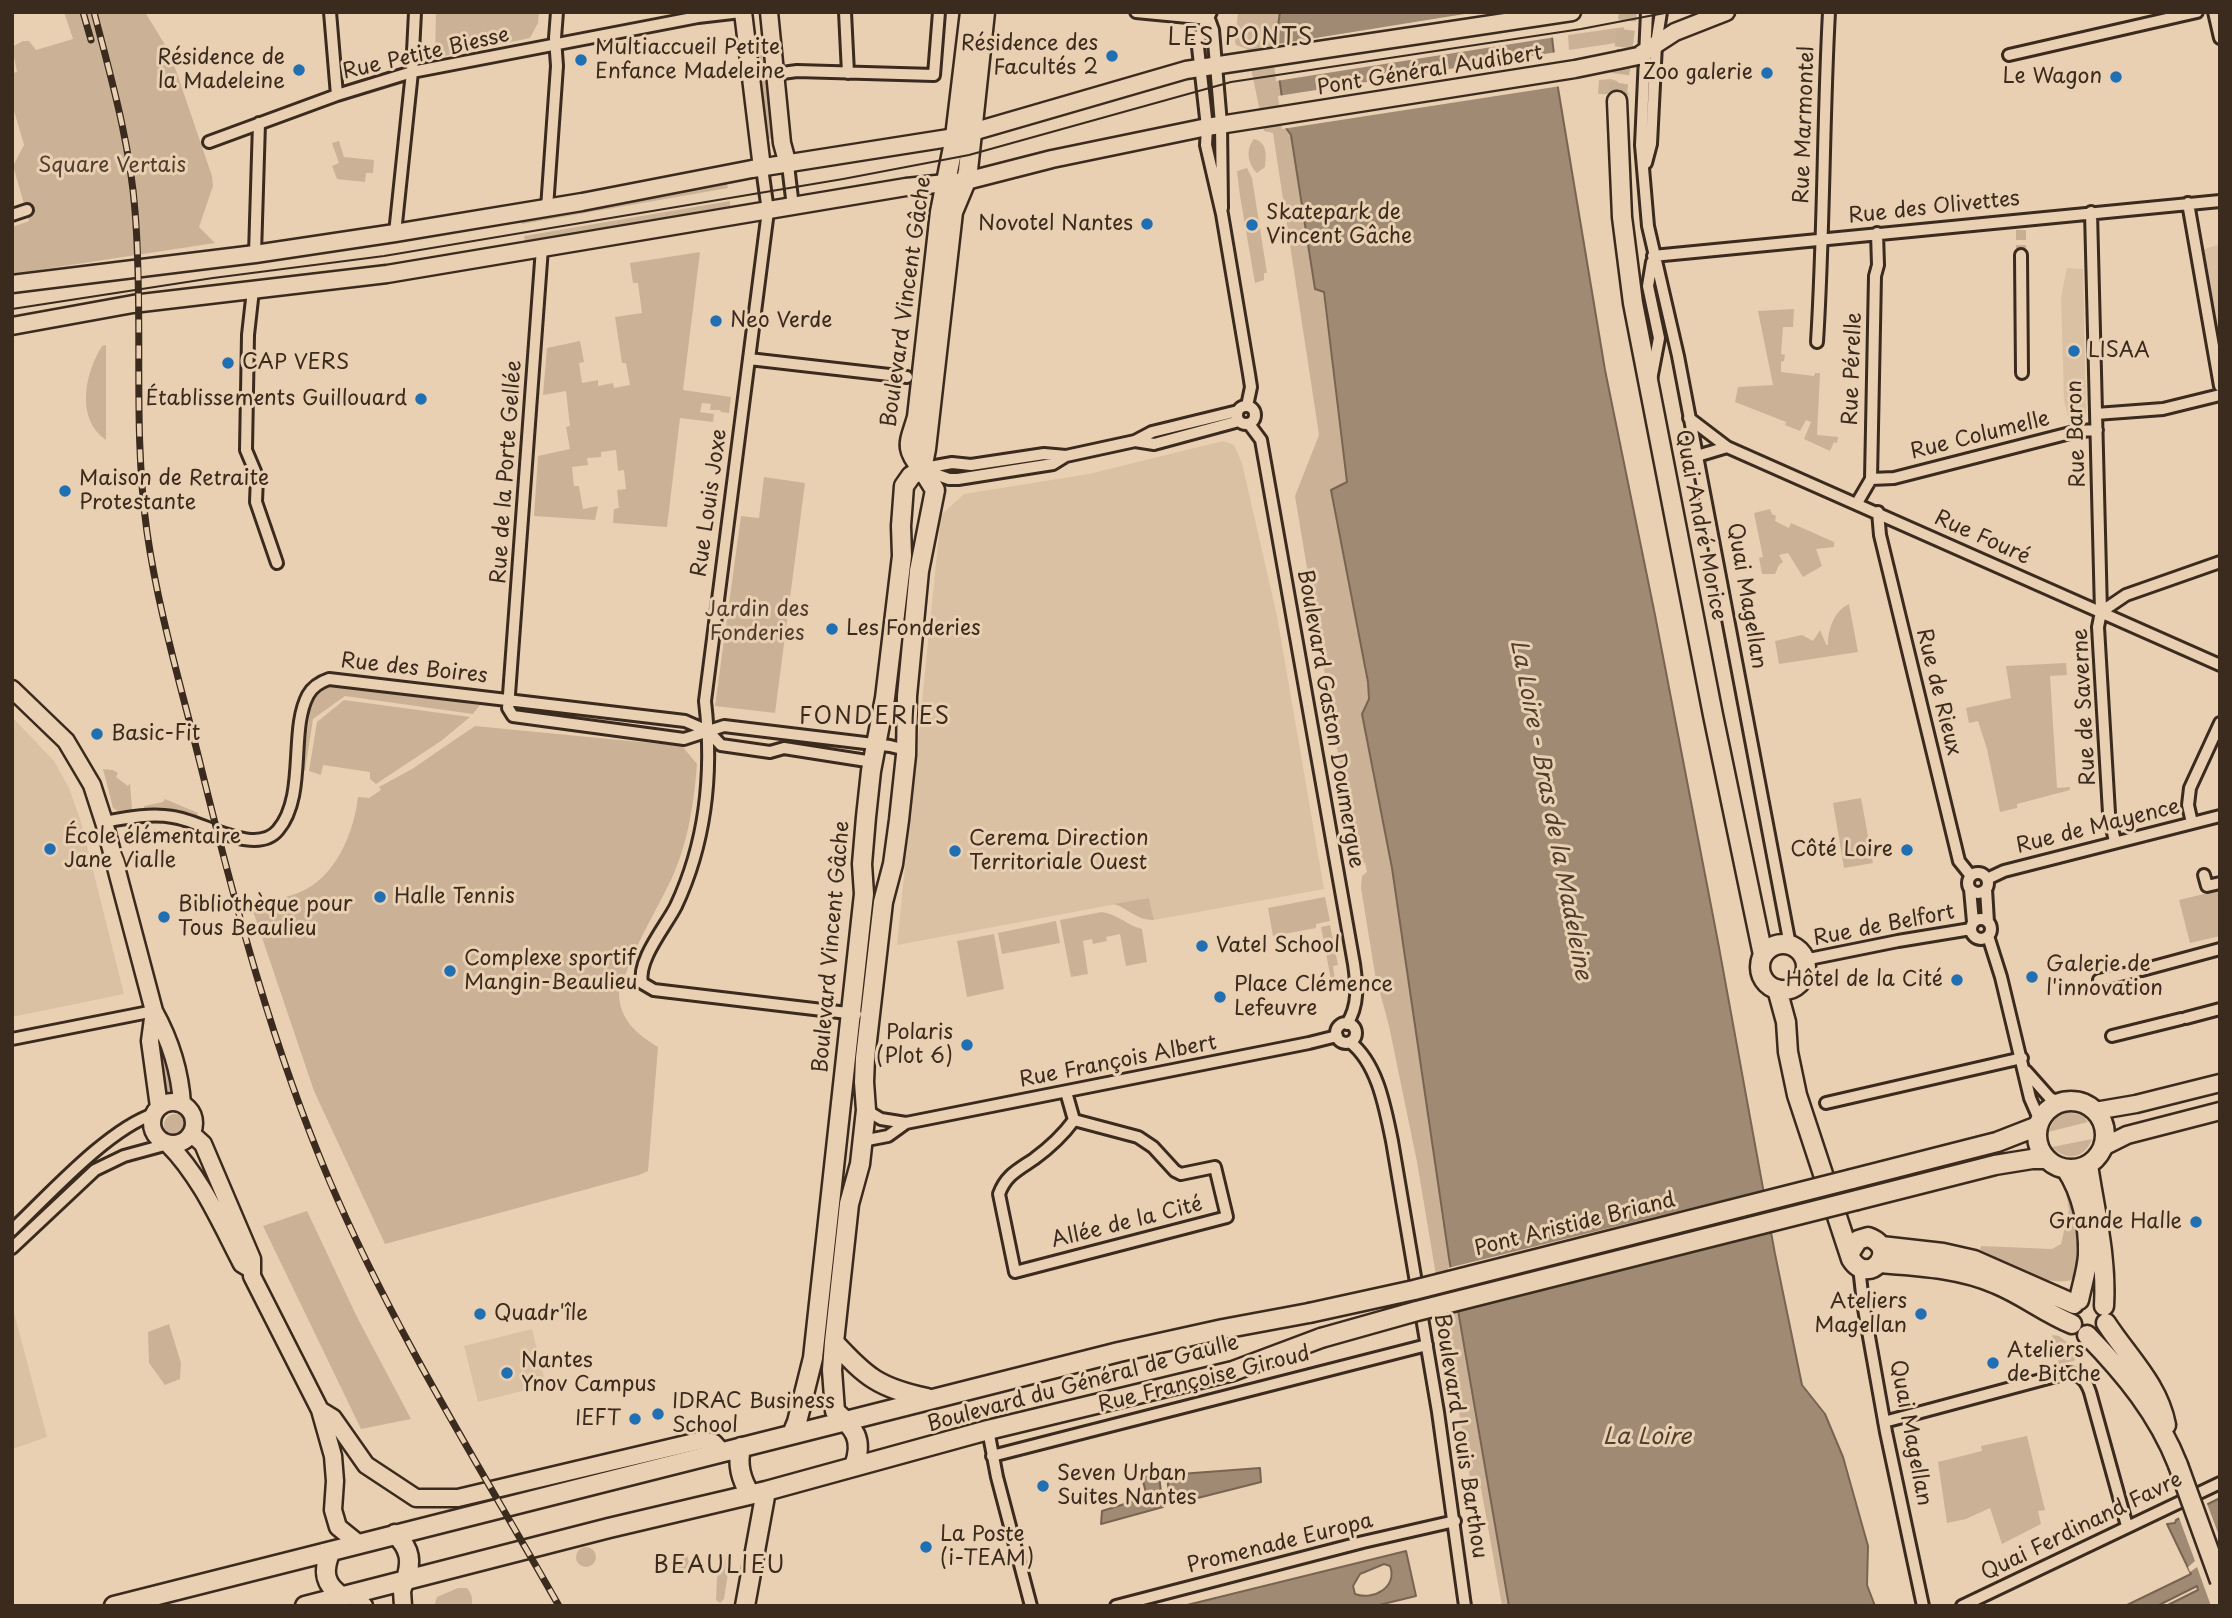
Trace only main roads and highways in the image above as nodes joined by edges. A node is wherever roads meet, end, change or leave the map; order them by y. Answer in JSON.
{"nodes":[{"id":1,"x":742,"y":12,"type":"edge"},
{"id":2,"x":769,"y":12,"type":"edge"},
{"id":3,"x":970,"y":12,"type":"edge"},
{"id":4,"x":985,"y":12,"type":"edge"},
{"id":5,"x":1572,"y":12,"type":"edge"},
{"id":6,"x":1726,"y":12,"type":"edge"},
{"id":7,"x":1618,"y":101,"type":"tunnel mouth"},
{"id":8,"x":963,"y":135,"type":"junction"},
{"id":9,"x":788,"y":165,"type":"junction"},
{"id":10,"x":762,"y":168,"type":"junction"},
{"id":11,"x":966,"y":181,"type":"junction"},
{"id":12,"x":945,"y":183,"type":"junction"},
{"id":13,"x":12,"y":284,"type":"edge"},
{"id":14,"x":12,"y":326,"type":"edge"},
{"id":15,"x":922,"y":469,"type":"junction"},
{"id":16,"x":12,"y":689,"type":"edge"},
{"id":17,"x":1763,"y":955,"type":"junction"},
{"id":18,"x":1796,"y":985,"type":"junction"},
{"id":19,"x":1777,"y":989,"type":"junction"},
{"id":20,"x":154,"y":1011,"type":"junction"},
{"id":21,"x":1786,"y":1022,"type":"junction"},
{"id":22,"x":2220,"y":1083,"type":"edge"},
{"id":23,"x":182,"y":1104,"type":"junction"},
{"id":24,"x":157,"y":1111,"type":"junction"},
{"id":25,"x":2095,"y":1111,"type":"junction"},
{"id":26,"x":2220,"y":1111,"type":"edge"},
{"id":27,"x":2040,"y":1124,"type":"junction"},
{"id":28,"x":192,"y":1133,"type":"junction"},
{"id":29,"x":169,"y":1144,"type":"junction"},
{"id":30,"x":2103,"y":1147,"type":"junction"},
{"id":31,"x":2047,"y":1159,"type":"junction"},
{"id":32,"x":2088,"y":1165,"type":"junction"},
{"id":33,"x":2066,"y":1169,"type":"junction"},
{"id":34,"x":1836,"y":1209,"type":"junction"},
{"id":35,"x":1864,"y":1238,"type":"junction"},
{"id":36,"x":1880,"y":1254,"type":"junction"},
{"id":37,"x":1855,"y":1259,"type":"junction"},
{"id":38,"x":1941,"y":1261,"type":"junction"},
{"id":39,"x":252,"y":1270,"type":"junction"},
{"id":40,"x":2077,"y":1302,"type":"junction"},
{"id":41,"x":1309,"y":1313,"type":"joint"},
{"id":42,"x":2105,"y":1314,"type":"junction"},
{"id":43,"x":2079,"y":1330,"type":"junction"},
{"id":44,"x":834,"y":1342,"type":"junction"},
{"id":45,"x":934,"y":1399,"type":"junction"},
{"id":46,"x":320,"y":1410,"type":"junction"},
{"id":47,"x":847,"y":1421,"type":"junction"},
{"id":48,"x":792,"y":1434,"type":"junction"},
{"id":49,"x":741,"y":1447,"type":"junction"},
{"id":50,"x":722,"y":1452,"type":"junction"},
{"id":51,"x":2175,"y":1457,"type":"junction"},
{"id":52,"x":854,"y":1466,"type":"junction"},
{"id":53,"x":758,"y":1492,"type":"junction"},
{"id":54,"x":338,"y":1527,"type":"junction"},
{"id":55,"x":395,"y":1534,"type":"junction"},
{"id":56,"x":359,"y":1544,"type":"junction"},
{"id":57,"x":331,"y":1551,"type":"junction"},
{"id":58,"x":2220,"y":1581,"type":"edge"},
{"id":59,"x":405,"y":1582,"type":"junction"},
{"id":60,"x":353,"y":1599,"type":"edge"},
{"id":61,"x":114,"y":1606,"type":"edge"},
{"id":62,"x":305,"y":1606,"type":"edge"},
{"id":63,"x":402,"y":1606,"type":"edge"},
{"id":64,"x":746,"y":1606,"type":"edge"}],
"edges":[{"from":1,"to":10,"type":"main road"},
{"from":2,"to":9,"type":"main road"},
{"from":3,"to":8,"type":"main road"},
{"from":4,"to":8,"type":"main road"},
{"from":5,"to":8,"type":"main road","name":"Pont Général Audibert"},
{"from":6,"to":11,"type":"main road","name":"Pont Général Audibert","bridge":true},
{"from":7,"to":17,"type":"main road","name":"Quai André Morice"},
{"from":8,"to":9,"type":"main road","name":"Pont Général Audibert"},
{"from":8,"to":11,"type":"main road","name":"Boulevard Vincent Gâche"},
{"from":8,"to":12,"type":"main road","name":"Boulevard Vincent Gâche"},
{"from":9,"to":10,"type":"main road","name":"Pont Général Audibert"},
{"from":10,"to":13,"type":"main road","name":"Pont Général Audibert"},
{"from":11,"to":12,"type":"main road","name":"Pont Général Audibert"},
{"from":11,"to":15,"type":"main road","name":"Boulevard Vincent Gâche"},
{"from":12,"to":14,"type":"main road","name":"Pont Général Audibert"},
{"from":12,"to":15,"type":"main road","name":"Boulevard Vincent Gâche"},
{"from":15,"to":44,"type":"main road","name":"Boulevard Vincent Gâche"},
{"from":15,"to":48,"type":"main road","name":"Boulevard Vincent Gâche"},
{"from":16,"to":20,"type":"main road"},
{"from":17,"to":18,"type":"main road"},
{"from":17,"to":19,"type":"main road"},
{"from":18,"to":19,"type":"main road"},
{"from":18,"to":21,"type":"main road","name":"Quai Magellan"},
{"from":19,"to":21,"type":"main road","name":"Quai Magellan"},
{"from":20,"to":23,"type":"main road"},
{"from":20,"to":24,"type":"main road"},
{"from":21,"to":34,"type":"main road","name":"Quai Magellan"},
{"from":22,"to":25,"type":"main road"},
{"from":23,"to":24,"type":"main road"},
{"from":23,"to":28,"type":"main road"},
{"from":24,"to":29,"type":"main road"},
{"from":25,"to":27,"type":"main road"},
{"from":25,"to":30,"type":"main road"},
{"from":26,"to":30,"type":"main road"},
{"from":27,"to":31,"type":"main road"},
{"from":27,"to":41,"type":"main road","name":"Pont Aristide Briand","bridge":true},
{"from":28,"to":29,"type":"main road"},
{"from":28,"to":39,"type":"main road"},
{"from":29,"to":39,"type":"main road"},
{"from":30,"to":32,"type":"main road"},
{"from":31,"to":33,"type":"main road"},
{"from":31,"to":52,"type":"main road","name":"Boulevard du Général de Gaulle","bridge":true},
{"from":32,"to":33,"type":"main road"},
{"from":32,"to":42,"type":"main road"},
{"from":33,"to":40,"type":"main road"},
{"from":34,"to":35,"type":"main road","name":"Quai Magellan"},
{"from":34,"to":37,"type":"main road","name":"Quai Magellan"},
{"from":35,"to":36,"type":"main road"},
{"from":35,"to":37,"type":"main road"},
{"from":36,"to":37,"type":"main road"},
{"from":36,"to":38,"type":"main road"},
{"from":38,"to":40,"type":"main road"},
{"from":38,"to":43,"type":"main road"},
{"from":39,"to":46,"type":"main road"},
{"from":40,"to":42,"type":"main road"},
{"from":40,"to":43,"type":"main road"},
{"from":41,"to":45,"type":"main road","name":"Boulevard du Général de Gaulle"},
{"from":42,"to":43,"type":"main road"},
{"from":42,"to":51,"type":"main road"},
{"from":43,"to":51,"type":"main road"},
{"from":44,"to":45,"type":"main road"},
{"from":44,"to":47,"type":"main road","name":"Boulevard Vincent Gâche"},
{"from":45,"to":47,"type":"main road","name":"Boulevard du Général de Gaulle"},
{"from":46,"to":50,"type":"main road"},
{"from":46,"to":54,"type":"main road"},
{"from":47,"to":48,"type":"main road","name":"Boulevard du Général de Gaulle"},
{"from":47,"to":52,"type":"main road"},
{"from":48,"to":49,"type":"main road","name":"Boulevard du Général de Gaulle"},
{"from":49,"to":50,"type":"main road","name":"Boulevard du Général de Gaulle"},
{"from":49,"to":53,"type":"main road"},
{"from":50,"to":55,"type":"main road","name":"Boulevard du Général de Gaulle"},
{"from":51,"to":58,"type":"main road","bridge":true},
{"from":52,"to":53,"type":"main road","name":"Boulevard du Général de Gaulle"},
{"from":53,"to":59,"type":"main road","name":"Boulevard du Général de Gaulle"},
{"from":53,"to":64,"type":"main road"},
{"from":54,"to":56,"type":"main road"},
{"from":54,"to":57,"type":"main road"},
{"from":55,"to":56,"type":"main road","name":"Boulevard du Général de Gaulle"},
{"from":55,"to":59,"type":"main road"},
{"from":56,"to":57,"type":"main road","name":"Boulevard du Général de Gaulle"},
{"from":57,"to":60,"type":"main road"},
{"from":57,"to":61,"type":"main road","name":"Boulevard du Général de Gaulle"},
{"from":59,"to":60,"type":"main road","name":"Boulevard du Général de Gaulle"},
{"from":59,"to":63,"type":"main road"},
{"from":60,"to":62,"type":"main road","name":"Boulevard du Général de Gaulle"}]}
